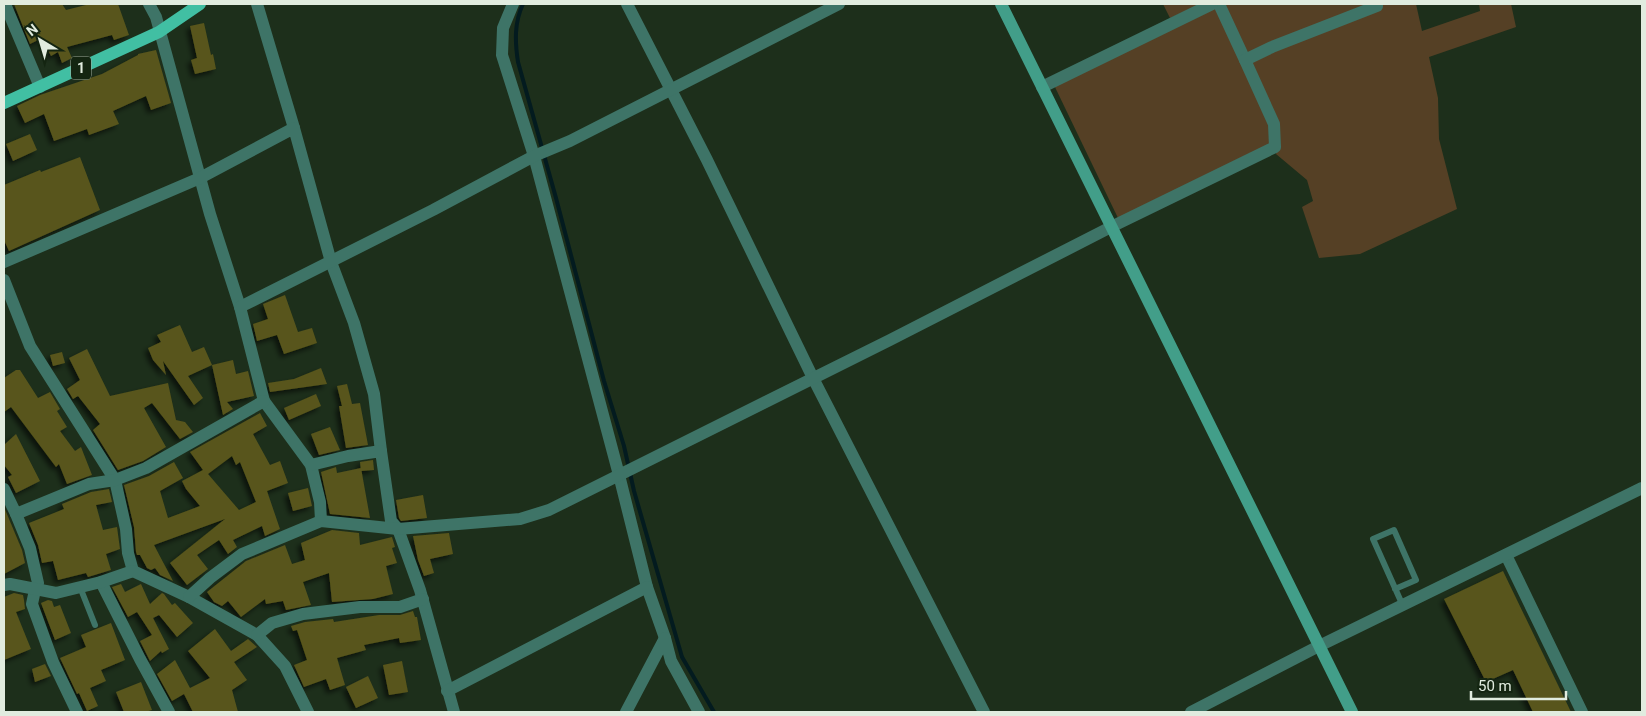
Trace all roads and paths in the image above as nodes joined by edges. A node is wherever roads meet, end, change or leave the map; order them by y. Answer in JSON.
{"nodes":[{"id":1,"x":6,"y":4,"type":"edge"},
{"id":2,"x":150,"y":4,"type":"edge"},
{"id":3,"x":200,"y":4,"type":"edge"},
{"id":4,"x":257,"y":4,"type":"edge"},
{"id":5,"x":513,"y":4,"type":"edge"},
{"id":6,"x":627,"y":4,"type":"edge"},
{"id":7,"x":839,"y":4,"type":"edge"},
{"id":8,"x":1002,"y":4,"type":"edge"},
{"id":9,"x":1212,"y":4,"type":"edge"},
{"id":10,"x":1219,"y":4,"type":"edge"},
{"id":11,"x":1377,"y":6,"type":"dead end"},
{"id":12,"x":159,"y":32,"type":"junction"},
{"id":13,"x":1245,"y":60,"type":"junction"},
{"id":14,"x":1042,"y":86,"type":"junction"},
{"id":15,"x":40,"y":87,"type":"junction"},
{"id":16,"x":670,"y":90,"type":"junction"},
{"id":17,"x":4,"y":104,"type":"edge"},
{"id":18,"x":294,"y":128,"type":"junction"},
{"id":19,"x":534,"y":156,"type":"junction"},
{"id":20,"x":200,"y":178,"type":"junction"},
{"id":21,"x":1111,"y":227,"type":"junction"},
{"id":22,"x":4,"y":262,"type":"edge"},
{"id":23,"x":331,"y":262,"type":"junction"},
{"id":24,"x":4,"y":280,"type":"edge"},
{"id":25,"x":240,"y":308,"type":"junction"},
{"id":26,"x":813,"y":378,"type":"junction"},
{"id":27,"x":264,"y":401,"type":"junction"},
{"id":28,"x":381,"y":451,"type":"junction"},
{"id":29,"x":311,"y":465,"type":"junction"},
{"id":30,"x":619,"y":475,"type":"junction"},
{"id":31,"x":114,"y":480,"type":"junction"},
{"id":32,"x":1642,"y":488,"type":"edge"},
{"id":33,"x":4,"y":489,"type":"edge"},
{"id":34,"x":16,"y":514,"type":"junction"},
{"id":35,"x":321,"y":521,"type":"junction"},
{"id":36,"x":398,"y":529,"type":"junction"},
{"id":37,"x":1506,"y":554,"type":"junction"},
{"id":38,"x":133,"y":571,"type":"junction"},
{"id":39,"x":102,"y":582,"type":"junction"},
{"id":40,"x":4,"y":585,"type":"edge"},
{"id":41,"x":80,"y":587,"type":"junction"},
{"id":42,"x":647,"y":587,"type":"junction"},
{"id":43,"x":1395,"y":589,"type":"junction"},
{"id":44,"x":35,"y":590,"type":"junction"},
{"id":45,"x":189,"y":597,"type":"junction"},
{"id":46,"x":423,"y":599,"type":"junction"},
{"id":47,"x":1403,"y":606,"type":"junction"},
{"id":48,"x":96,"y":625,"type":"dead end"},
{"id":49,"x":257,"y":635,"type":"junction"},
{"id":50,"x":664,"y":638,"type":"junction"},
{"id":51,"x":1319,"y":646,"type":"junction"},
{"id":52,"x":447,"y":691,"type":"junction"},
{"id":53,"x":77,"y":712,"type":"edge"},
{"id":54,"x":169,"y":712,"type":"edge"},
{"id":55,"x":308,"y":712,"type":"edge"},
{"id":56,"x":454,"y":712,"type":"edge"},
{"id":57,"x":626,"y":712,"type":"edge"},
{"id":58,"x":699,"y":712,"type":"edge"},
{"id":59,"x":984,"y":712,"type":"edge"},
{"id":60,"x":1191,"y":712,"type":"edge"},
{"id":61,"x":1352,"y":712,"type":"edge"},
{"id":62,"x":1582,"y":712,"type":"edge"}],
"edges":[{"from":1,"to":15,"type":"street"},
{"from":2,"to":12,"type":"street"},
{"from":3,"to":12,"type":"main road","number":"1"},
{"from":4,"to":18,"type":"street"},
{"from":5,"to":19,"type":"street"},
{"from":6,"to":16,"type":"street"},
{"from":7,"to":16,"type":"street"},
{"from":8,"to":14,"type":"street"},
{"from":9,"to":14,"type":"street"},
{"from":10,"to":13,"type":"street"},
{"from":11,"to":13,"type":"street"},
{"from":12,"to":15,"type":"main road","number":"1"},
{"from":12,"to":20,"type":"street"},
{"from":13,"to":21,"type":"street"},
{"from":14,"to":21,"type":"street"},
{"from":15,"to":17,"type":"main road","number":"1"},
{"from":16,"to":19,"type":"street"},
{"from":16,"to":26,"type":"street"},
{"from":18,"to":20,"type":"street"},
{"from":18,"to":23,"type":"street"},
{"from":19,"to":23,"type":"street"},
{"from":19,"to":30,"type":"street"},
{"from":20,"to":22,"type":"street"},
{"from":20,"to":25,"type":"street"},
{"from":21,"to":26,"type":"street"},
{"from":21,"to":51,"type":"street"},
{"from":23,"to":25,"type":"street"},
{"from":23,"to":28,"type":"street"},
{"from":24,"to":31,"type":"street"},
{"from":25,"to":27,"type":"street"},
{"from":26,"to":30,"type":"street"},
{"from":26,"to":59,"type":"street"},
{"from":27,"to":29,"type":"street"},
{"from":27,"to":31,"type":"street"},
{"from":28,"to":29,"type":"street"},
{"from":28,"to":36,"type":"street"},
{"from":29,"to":35,"type":"street"},
{"from":30,"to":36,"type":"street"},
{"from":30,"to":42,"type":"street"},
{"from":31,"to":34,"type":"street"},
{"from":31,"to":38,"type":"street"},
{"from":32,"to":37,"type":"street"},
{"from":33,"to":34,"type":"street"},
{"from":34,"to":44,"type":"street"},
{"from":35,"to":36,"type":"street"},
{"from":35,"to":45,"type":"street"},
{"from":36,"to":46,"type":"street"},
{"from":37,"to":47,"type":"street"},
{"from":37,"to":62,"type":"street"},
{"from":38,"to":39,"type":"street"},
{"from":38,"to":45,"type":"street"},
{"from":39,"to":41,"type":"street"},
{"from":39,"to":54,"type":"street"},
{"from":40,"to":44,"type":"street"},
{"from":41,"to":44,"type":"street"},
{"from":41,"to":48,"type":"lane"},
{"from":42,"to":50,"type":"street"},
{"from":42,"to":52,"type":"street"},
{"from":43,"to":43,"type":"lane"},
{"from":43,"to":47,"type":"lane"},
{"from":44,"to":53,"type":"street"},
{"from":45,"to":49,"type":"street"},
{"from":46,"to":49,"type":"street"},
{"from":46,"to":52,"type":"street"},
{"from":47,"to":51,"type":"street"},
{"from":49,"to":55,"type":"street"},
{"from":50,"to":57,"type":"street"},
{"from":50,"to":58,"type":"street"},
{"from":51,"to":60,"type":"street"},
{"from":51,"to":61,"type":"street"},
{"from":52,"to":56,"type":"street"}]}
